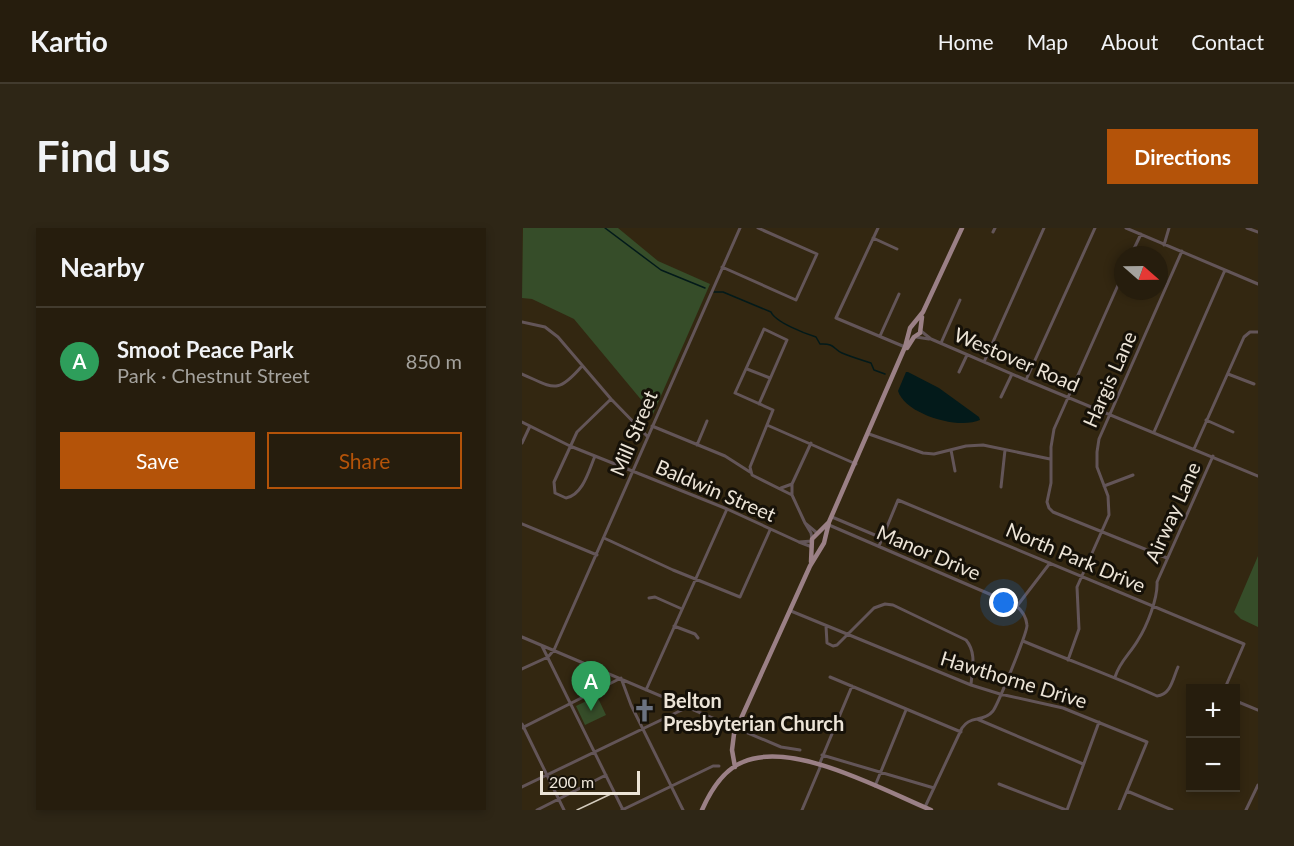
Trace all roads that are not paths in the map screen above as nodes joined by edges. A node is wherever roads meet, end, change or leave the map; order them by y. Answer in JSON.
{"nodes":[{"id":1,"x":740,"y":228,"type":"edge"},
{"id":2,"x":758,"y":228,"type":"edge"},
{"id":3,"x":878,"y":228,"type":"edge"},
{"id":4,"x":962,"y":228,"type":"edge"},
{"id":5,"x":995,"y":228,"type":"edge"},
{"id":6,"x":1044,"y":228,"type":"edge"},
{"id":7,"x":1095,"y":228,"type":"edge"},
{"id":8,"x":1126,"y":228,"type":"edge"},
{"id":9,"x":1169,"y":228,"type":"edge"},
{"id":10,"x":1247,"y":228,"type":"edge"},
{"id":11,"x":993,"y":232,"type":"dead end"},
{"id":12,"x":1258,"y":232,"type":"edge"},
{"id":13,"x":1141,"y":234,"type":"junction"},
{"id":14,"x":873,"y":238,"type":"junction"},
{"id":15,"x":1164,"y":245,"type":"junction"},
{"id":16,"x":1135,"y":246,"type":"edge"},
{"id":17,"x":897,"y":249,"type":"dead end"},
{"id":18,"x":1182,"y":251,"type":"junction"},
{"id":19,"x":722,"y":267,"type":"junction"},
{"id":20,"x":1225,"y":270,"type":"junction"},
{"id":21,"x":1258,"y":284,"type":"edge"},
{"id":22,"x":899,"y":294,"type":"dead end"},
{"id":23,"x":1114,"y":294,"type":"edge"},
{"id":24,"x":960,"y":300,"type":"dead end"},
{"id":25,"x":923,"y":312,"type":"junction"},
{"id":26,"x":522,"y":322,"type":"edge"},
{"id":27,"x":912,"y":326,"type":"junction"},
{"id":28,"x":920,"y":330,"type":"junction"},
{"id":29,"x":1258,"y":332,"type":"edge"},
{"id":30,"x":909,"y":333,"type":"junction"},
{"id":31,"x":880,"y":336,"type":"junction"},
{"id":32,"x":915,"y":337,"type":"junction"},
{"id":33,"x":931,"y":339,"type":"junction"},
{"id":34,"x":941,"y":343,"type":"junction"},
{"id":35,"x":905,"y":347,"type":"junction"},
{"id":36,"x":967,"y":355,"type":"junction"},
{"id":37,"x":984,"y":362,"type":"junction"},
{"id":38,"x":582,"y":366,"type":"junction"},
{"id":39,"x":747,"y":369,"type":"junction"},
{"id":40,"x":896,"y":369,"type":"junction"},
{"id":41,"x":959,"y":372,"type":"dead end"},
{"id":42,"x":522,"y":374,"type":"edge"},
{"id":43,"x":1012,"y":374,"type":"junction"},
{"id":44,"x":1228,"y":374,"type":"junction"},
{"id":45,"x":770,"y":378,"type":"junction"},
{"id":46,"x":1026,"y":380,"type":"junction"},
{"id":47,"x":1254,"y":384,"type":"dead end"},
{"id":48,"x":1001,"y":397,"type":"dead end"},
{"id":49,"x":1068,"y":398,"type":"junction"},
{"id":50,"x":611,"y":399,"type":"junction"},
{"id":51,"x":759,"y":404,"type":"junction"},
{"id":52,"x":1111,"y":415,"type":"junction"},
{"id":53,"x":1206,"y":420,"type":"junction"},
{"id":54,"x":707,"y":421,"type":"dead end"},
{"id":55,"x":522,"y":422,"type":"edge"},
{"id":56,"x":767,"y":425,"type":"junction"},
{"id":57,"x":530,"y":426,"type":"junction"},
{"id":58,"x":652,"y":426,"type":"junction"},
{"id":59,"x":1154,"y":432,"type":"junction"},
{"id":60,"x":1233,"y":432,"type":"dead end"},
{"id":61,"x":869,"y":434,"type":"junction"},
{"id":62,"x":647,"y":436,"type":"junction"},
{"id":63,"x":522,"y":443,"type":"edge"},
{"id":64,"x":811,"y":443,"type":"junction"},
{"id":65,"x":697,"y":445,"type":"junction"},
{"id":66,"x":570,"y":446,"type":"junction"},
{"id":67,"x":1194,"y":449,"type":"junction"},
{"id":68,"x":951,"y":450,"type":"junction"},
{"id":69,"x":1005,"y":450,"type":"junction"},
{"id":70,"x":595,"y":456,"type":"junction"},
{"id":71,"x":1213,"y":456,"type":"junction"},
{"id":72,"x":1050,"y":459,"type":"junction"},
{"id":73,"x":856,"y":464,"type":"junction"},
{"id":74,"x":634,"y":471,"type":"junction"},
{"id":75,"x":955,"y":471,"type":"dead end"},
{"id":76,"x":750,"y":473,"type":"junction"},
{"id":77,"x":1133,"y":475,"type":"dead end"},
{"id":78,"x":1258,"y":476,"type":"edge"},
{"id":79,"x":792,"y":484,"type":"junction"},
{"id":80,"x":1104,"y":486,"type":"junction"},
{"id":81,"x":1001,"y":487,"type":"dead end"},
{"id":82,"x":781,"y":488,"type":"junction"},
{"id":83,"x":792,"y":495,"type":"junction"},
{"id":84,"x":727,"y":509,"type":"junction"},
{"id":85,"x":830,"y":522,"type":"junction"},
{"id":86,"x":805,"y":523,"type":"junction"},
{"id":87,"x":522,"y":524,"type":"edge"},
{"id":88,"x":770,"y":530,"type":"junction"},
{"id":89,"x":1102,"y":532,"type":"junction"},
{"id":90,"x":818,"y":533,"type":"junction"},
{"id":91,"x":825,"y":536,"type":"junction"},
{"id":92,"x":604,"y":538,"type":"junction"},
{"id":93,"x":882,"y":538,"type":"junction"},
{"id":94,"x":812,"y":540,"type":"junction"},
{"id":95,"x":799,"y":542,"type":"junction"},
{"id":96,"x":879,"y":546,"type":"junction"},
{"id":97,"x":814,"y":549,"type":"junction"},
{"id":98,"x":597,"y":555,"type":"junction"},
{"id":99,"x":1167,"y":558,"type":"junction"},
{"id":100,"x":1050,"y":563,"type":"junction"},
{"id":101,"x":1082,"y":576,"type":"junction"},
{"id":102,"x":695,"y":578,"type":"junction"},
{"id":103,"x":649,"y":598,"type":"dead end"},
{"id":104,"x":1017,"y":606,"type":"junction"},
{"id":105,"x":1152,"y":606,"type":"junction"},
{"id":106,"x":682,"y":609,"type":"junction"},
{"id":107,"x":791,"y":611,"type":"junction"},
{"id":108,"x":674,"y":626,"type":"junction"},
{"id":109,"x":825,"y":626,"type":"junction"},
{"id":110,"x":848,"y":635,"type":"junction"},
{"id":111,"x":522,"y":637,"type":"edge"},
{"id":112,"x":698,"y":638,"type":"dead end"},
{"id":113,"x":1023,"y":641,"type":"junction"},
{"id":114,"x":541,"y":645,"type":"junction"},
{"id":115,"x":554,"y":650,"type":"junction"},
{"id":116,"x":548,"y":657,"type":"junction"},
{"id":117,"x":1068,"y":660,"type":"junction"},
{"id":118,"x":1178,"y":667,"type":"dead end"},
{"id":119,"x":522,"y":669,"type":"edge"},
{"id":120,"x":1115,"y":676,"type":"junction"},
{"id":121,"x":830,"y":677,"type":"dead end"},
{"id":122,"x":621,"y":678,"type":"junction"},
{"id":123,"x":1227,"y":684,"type":"edge"},
{"id":124,"x":971,"y":685,"type":"junction"},
{"id":125,"x":853,"y":686,"type":"junction"},
{"id":126,"x":646,"y":690,"type":"junction"},
{"id":127,"x":1000,"y":694,"type":"junction"},
{"id":128,"x":1240,"y":703,"type":"edge"},
{"id":129,"x":571,"y":704,"type":"junction"},
{"id":130,"x":688,"y":707,"type":"junction"},
{"id":131,"x":906,"y":710,"type":"junction"},
{"id":132,"x":1258,"y":710,"type":"edge"},
{"id":133,"x":977,"y":719,"type":"junction"},
{"id":134,"x":1099,"y":722,"type":"junction"},
{"id":135,"x":523,"y":726,"type":"edge"},
{"id":136,"x":738,"y":728,"type":"junction"},
{"id":137,"x":643,"y":729,"type":"junction"},
{"id":138,"x":961,"y":732,"type":"junction"},
{"id":139,"x":800,"y":750,"type":"dead end"},
{"id":140,"x":595,"y":752,"type":"junction"},
{"id":141,"x":822,"y":755,"type":"junction"},
{"id":142,"x":1083,"y":764,"type":"junction"},
{"id":143,"x":820,"y":765,"type":"junction"},
{"id":144,"x":719,"y":766,"type":"dead end"},
{"id":145,"x":735,"y":767,"type":"junction"},
{"id":146,"x":880,"y":772,"type":"junction"},
{"id":147,"x":547,"y":775,"type":"junction"},
{"id":148,"x":606,"y":775,"type":"junction"},
{"id":149,"x":999,"y":784,"type":"dead end"},
{"id":150,"x":1258,"y":785,"type":"edge"},
{"id":151,"x":670,"y":786,"type":"junction"},
{"id":152,"x":875,"y":786,"type":"junction"},
{"id":153,"x":522,"y":788,"type":"edge"},
{"id":154,"x":934,"y":788,"type":"junction"},
{"id":155,"x":1127,"y":790,"type":"junction"},
{"id":156,"x":559,"y":800,"type":"junction"},
{"id":157,"x":928,"y":809,"type":"edge"},
{"id":158,"x":537,"y":810,"type":"edge"},
{"id":159,"x":564,"y":810,"type":"edge"},
{"id":160,"x":623,"y":810,"type":"edge"},
{"id":161,"x":682,"y":810,"type":"edge"},
{"id":162,"x":702,"y":810,"type":"edge"},
{"id":163,"x":802,"y":810,"type":"edge"},
{"id":164,"x":1066,"y":810,"type":"edge"},
{"id":165,"x":1119,"y":810,"type":"edge"},
{"id":166,"x":1172,"y":810,"type":"edge"},
{"id":167,"x":1246,"y":810,"type":"edge"}],
"edges":[{"from":1,"to":19,"type":"street","name":"Mill Street"},
{"from":2,"to":19,"type":"street"},
{"from":3,"to":14,"type":"street"},
{"from":4,"to":25,"type":"main road"},
{"from":5,"to":11,"type":"street"},
{"from":6,"to":37,"type":"street"},
{"from":7,"to":46,"type":"street"},
{"from":8,"to":13,"type":"street"},
{"from":9,"to":15,"type":"street"},
{"from":10,"to":12,"type":"street"},
{"from":13,"to":15,"type":"street"},
{"from":13,"to":16,"type":"street"},
{"from":14,"to":17,"type":"street"},
{"from":14,"to":31,"type":"street"},
{"from":15,"to":18,"type":"street"},
{"from":18,"to":20,"type":"street"},
{"from":18,"to":52,"type":"street","name":"Hargis Lane"},
{"from":19,"to":58,"type":"street","name":"Mill Street"},
{"from":20,"to":21,"type":"street"},
{"from":20,"to":59,"type":"street"},
{"from":22,"to":31,"type":"street"},
{"from":23,"to":49,"type":"street"},
{"from":24,"to":34,"type":"street"},
{"from":25,"to":27,"type":"main road"},
{"from":25,"to":28,"type":"main road"},
{"from":26,"to":38,"type":"street"},
{"from":27,"to":28,"type":"main road"},
{"from":27,"to":30,"type":"main road"},
{"from":28,"to":32,"type":"main road"},
{"from":28,"to":33,"type":"street","name":"Westover Road"},
{"from":29,"to":44,"type":"street","name":"Airway Lane"},
{"from":30,"to":32,"type":"main road"},
{"from":30,"to":35,"type":"main road"},
{"from":31,"to":35,"type":"street"},
{"from":32,"to":33,"type":"street","name":"Westover Road"},
{"from":32,"to":40,"type":"main road"},
{"from":33,"to":34,"type":"street","name":"Westover Road"},
{"from":34,"to":36,"type":"street","name":"Westover Road"},
{"from":35,"to":40,"type":"main road"},
{"from":36,"to":37,"type":"street","name":"Westover Road"},
{"from":36,"to":41,"type":"street"},
{"from":37,"to":43,"type":"street","name":"Westover Road"},
{"from":38,"to":42,"type":"street"},
{"from":38,"to":50,"type":"street"},
{"from":39,"to":45,"type":"street"},
{"from":39,"to":45,"type":"street"},
{"from":39,"to":51,"type":"street"},
{"from":40,"to":61,"type":"main road"},
{"from":43,"to":46,"type":"street","name":"Westover Road"},
{"from":43,"to":48,"type":"street"},
{"from":44,"to":47,"type":"street"},
{"from":44,"to":53,"type":"street","name":"Airway Lane"},
{"from":45,"to":51,"type":"street"},
{"from":46,"to":49,"type":"street","name":"Westover Road"},
{"from":49,"to":52,"type":"street","name":"Westover Road"},
{"from":49,"to":72,"type":"street"},
{"from":50,"to":62,"type":"street"},
{"from":50,"to":66,"type":"street"},
{"from":51,"to":56,"type":"street"},
{"from":52,"to":59,"type":"street","name":"Westover Road"},
{"from":52,"to":80,"type":"street","name":"Hargis Lane"},
{"from":53,"to":60,"type":"street"},
{"from":53,"to":67,"type":"street","name":"Airway Lane"},
{"from":54,"to":65,"type":"street"},
{"from":55,"to":57,"type":"street","name":"Baldwin Street"},
{"from":56,"to":64,"type":"street"},
{"from":56,"to":76,"type":"street"},
{"from":57,"to":63,"type":"street"},
{"from":57,"to":66,"type":"street","name":"Baldwin Street"},
{"from":58,"to":62,"type":"street","name":"Mill Street"},
{"from":58,"to":65,"type":"street"},
{"from":59,"to":67,"type":"street","name":"Westover Road"},
{"from":61,"to":68,"type":"street"},
{"from":61,"to":73,"type":"main road"},
{"from":62,"to":74,"type":"street","name":"Mill Street"},
{"from":64,"to":73,"type":"street"},
{"from":64,"to":79,"type":"street"},
{"from":65,"to":76,"type":"street"},
{"from":66,"to":70,"type":"street","name":"Baldwin Street"},
{"from":66,"to":70,"type":"street"},
{"from":67,"to":71,"type":"street","name":"Westover Road"},
{"from":68,"to":69,"type":"street"},
{"from":68,"to":75,"type":"street"},
{"from":69,"to":72,"type":"street"},
{"from":69,"to":81,"type":"street"},
{"from":70,"to":74,"type":"street","name":"Baldwin Street"},
{"from":71,"to":78,"type":"street","name":"Westover Road"},
{"from":71,"to":99,"type":"street","name":"Airway Lane"},
{"from":72,"to":89,"type":"street"},
{"from":73,"to":85,"type":"main road"},
{"from":74,"to":84,"type":"street","name":"Baldwin Street"},
{"from":74,"to":92,"type":"street","name":"Mill Street"},
{"from":76,"to":82,"type":"street"},
{"from":77,"to":80,"type":"street"},
{"from":79,"to":82,"type":"street"},
{"from":79,"to":83,"type":"street"},
{"from":80,"to":89,"type":"street","name":"Hargis Lane"},
{"from":82,"to":83,"type":"street"},
{"from":83,"to":86,"type":"street"},
{"from":84,"to":88,"type":"street","name":"Baldwin Street"},
{"from":84,"to":102,"type":"street"},
{"from":85,"to":90,"type":"main road"},
{"from":85,"to":91,"type":"main road"},
{"from":85,"to":93,"type":"street"},
{"from":85,"to":96,"type":"street","name":"Manor Drive"},
{"from":86,"to":90,"type":"street"},
{"from":86,"to":94,"type":"street"},
{"from":87,"to":98,"type":"street"},
{"from":88,"to":95,"type":"street","name":"Baldwin Street"},
{"from":88,"to":102,"type":"street"},
{"from":89,"to":99,"type":"street"},
{"from":89,"to":101,"type":"street","name":"Hargis Lane"},
{"from":90,"to":91,"type":"main road"},
{"from":90,"to":94,"type":"main road"},
{"from":91,"to":97,"type":"main road"},
{"from":92,"to":98,"type":"street","name":"Mill Street"},
{"from":92,"to":102,"type":"street"},
{"from":93,"to":96,"type":"street","name":"North Park Drive"},
{"from":93,"to":100,"type":"street","name":"North Park Drive"},
{"from":94,"to":95,"type":"street","name":"Baldwin Street"},
{"from":94,"to":97,"type":"main road"},
{"from":95,"to":97,"type":"street","name":"Baldwin Street"},
{"from":96,"to":104,"type":"street","name":"Manor Drive"},
{"from":97,"to":107,"type":"main road"},
{"from":98,"to":115,"type":"street","name":"Mill Street"},
{"from":99,"to":105,"type":"street","name":"Airway Lane"},
{"from":100,"to":101,"type":"street","name":"North Park Drive"},
{"from":100,"to":104,"type":"street"},
{"from":101,"to":105,"type":"street","name":"North Park Drive"},
{"from":101,"to":117,"type":"street","name":"Hargis Lane"},
{"from":102,"to":106,"type":"street"},
{"from":103,"to":106,"type":"street"},
{"from":104,"to":113,"type":"street"},
{"from":105,"to":120,"type":"street","name":"Airway Lane"},
{"from":105,"to":123,"type":"street","name":"North Park Drive"},
{"from":106,"to":108,"type":"street"},
{"from":107,"to":109,"type":"street","name":"Hawthorne Drive"},
{"from":107,"to":136,"type":"main road"},
{"from":108,"to":112,"type":"street"},
{"from":108,"to":126,"type":"street"},
{"from":109,"to":110,"type":"street","name":"Hawthorne Drive"},
{"from":109,"to":110,"type":"street"},
{"from":110,"to":124,"type":"street","name":"Hawthorne Drive"},
{"from":110,"to":124,"type":"street"},
{"from":111,"to":114,"type":"street"},
{"from":113,"to":117,"type":"street"},
{"from":113,"to":127,"type":"street"},
{"from":114,"to":115,"type":"street"},
{"from":114,"to":116,"type":"street"},
{"from":115,"to":116,"type":"street","name":"Mill Street"},
{"from":115,"to":122,"type":"street"},
{"from":116,"to":119,"type":"street"},
{"from":116,"to":129,"type":"street"},
{"from":117,"to":120,"type":"street"},
{"from":118,"to":120,"type":"street"},
{"from":121,"to":125,"type":"street"},
{"from":122,"to":126,"type":"street"},
{"from":122,"to":129,"type":"street"},
{"from":122,"to":137,"type":"street"},
{"from":124,"to":127,"type":"street","name":"Hawthorne Drive"},
{"from":125,"to":131,"type":"street"},
{"from":125,"to":141,"type":"street"},
{"from":126,"to":130,"type":"street"},
{"from":127,"to":133,"type":"street"},
{"from":127,"to":134,"type":"street","name":"Hawthorne Drive"},
{"from":128,"to":132,"type":"street"},
{"from":129,"to":135,"type":"street"},
{"from":129,"to":140,"type":"street"},
{"from":130,"to":136,"type":"street"},
{"from":130,"to":137,"type":"street"},
{"from":131,"to":138,"type":"street"},
{"from":131,"to":146,"type":"street"},
{"from":133,"to":138,"type":"street"},
{"from":133,"to":142,"type":"street"},
{"from":134,"to":142,"type":"street"},
{"from":134,"to":155,"type":"street","name":"Hawthorne Drive"},
{"from":135,"to":147,"type":"street"},
{"from":136,"to":139,"type":"street"},
{"from":136,"to":145,"type":"main road"},
{"from":137,"to":140,"type":"street"},
{"from":137,"to":151,"type":"street"},
{"from":138,"to":154,"type":"street"},
{"from":140,"to":147,"type":"street"},
{"from":140,"to":148,"type":"street"},
{"from":141,"to":143,"type":"street"},
{"from":141,"to":146,"type":"street"},
{"from":142,"to":164,"type":"street"},
{"from":143,"to":145,"type":"main road"},
{"from":143,"to":152,"type":"main road"},
{"from":143,"to":163,"type":"street"},
{"from":144,"to":151,"type":"street"},
{"from":145,"to":162,"type":"main road"},
{"from":146,"to":152,"type":"street"},
{"from":146,"to":154,"type":"street"},
{"from":147,"to":153,"type":"street"},
{"from":147,"to":156,"type":"street"},
{"from":148,"to":156,"type":"street"},
{"from":148,"to":160,"type":"street"},
{"from":149,"to":164,"type":"street"},
{"from":150,"to":167,"type":"street"},
{"from":151,"to":160,"type":"street"},
{"from":151,"to":161,"type":"street"},
{"from":152,"to":157,"type":"main road"},
{"from":154,"to":157,"type":"street"},
{"from":155,"to":165,"type":"street"},
{"from":155,"to":166,"type":"street"},
{"from":156,"to":158,"type":"street"},
{"from":156,"to":159,"type":"street"}]}
